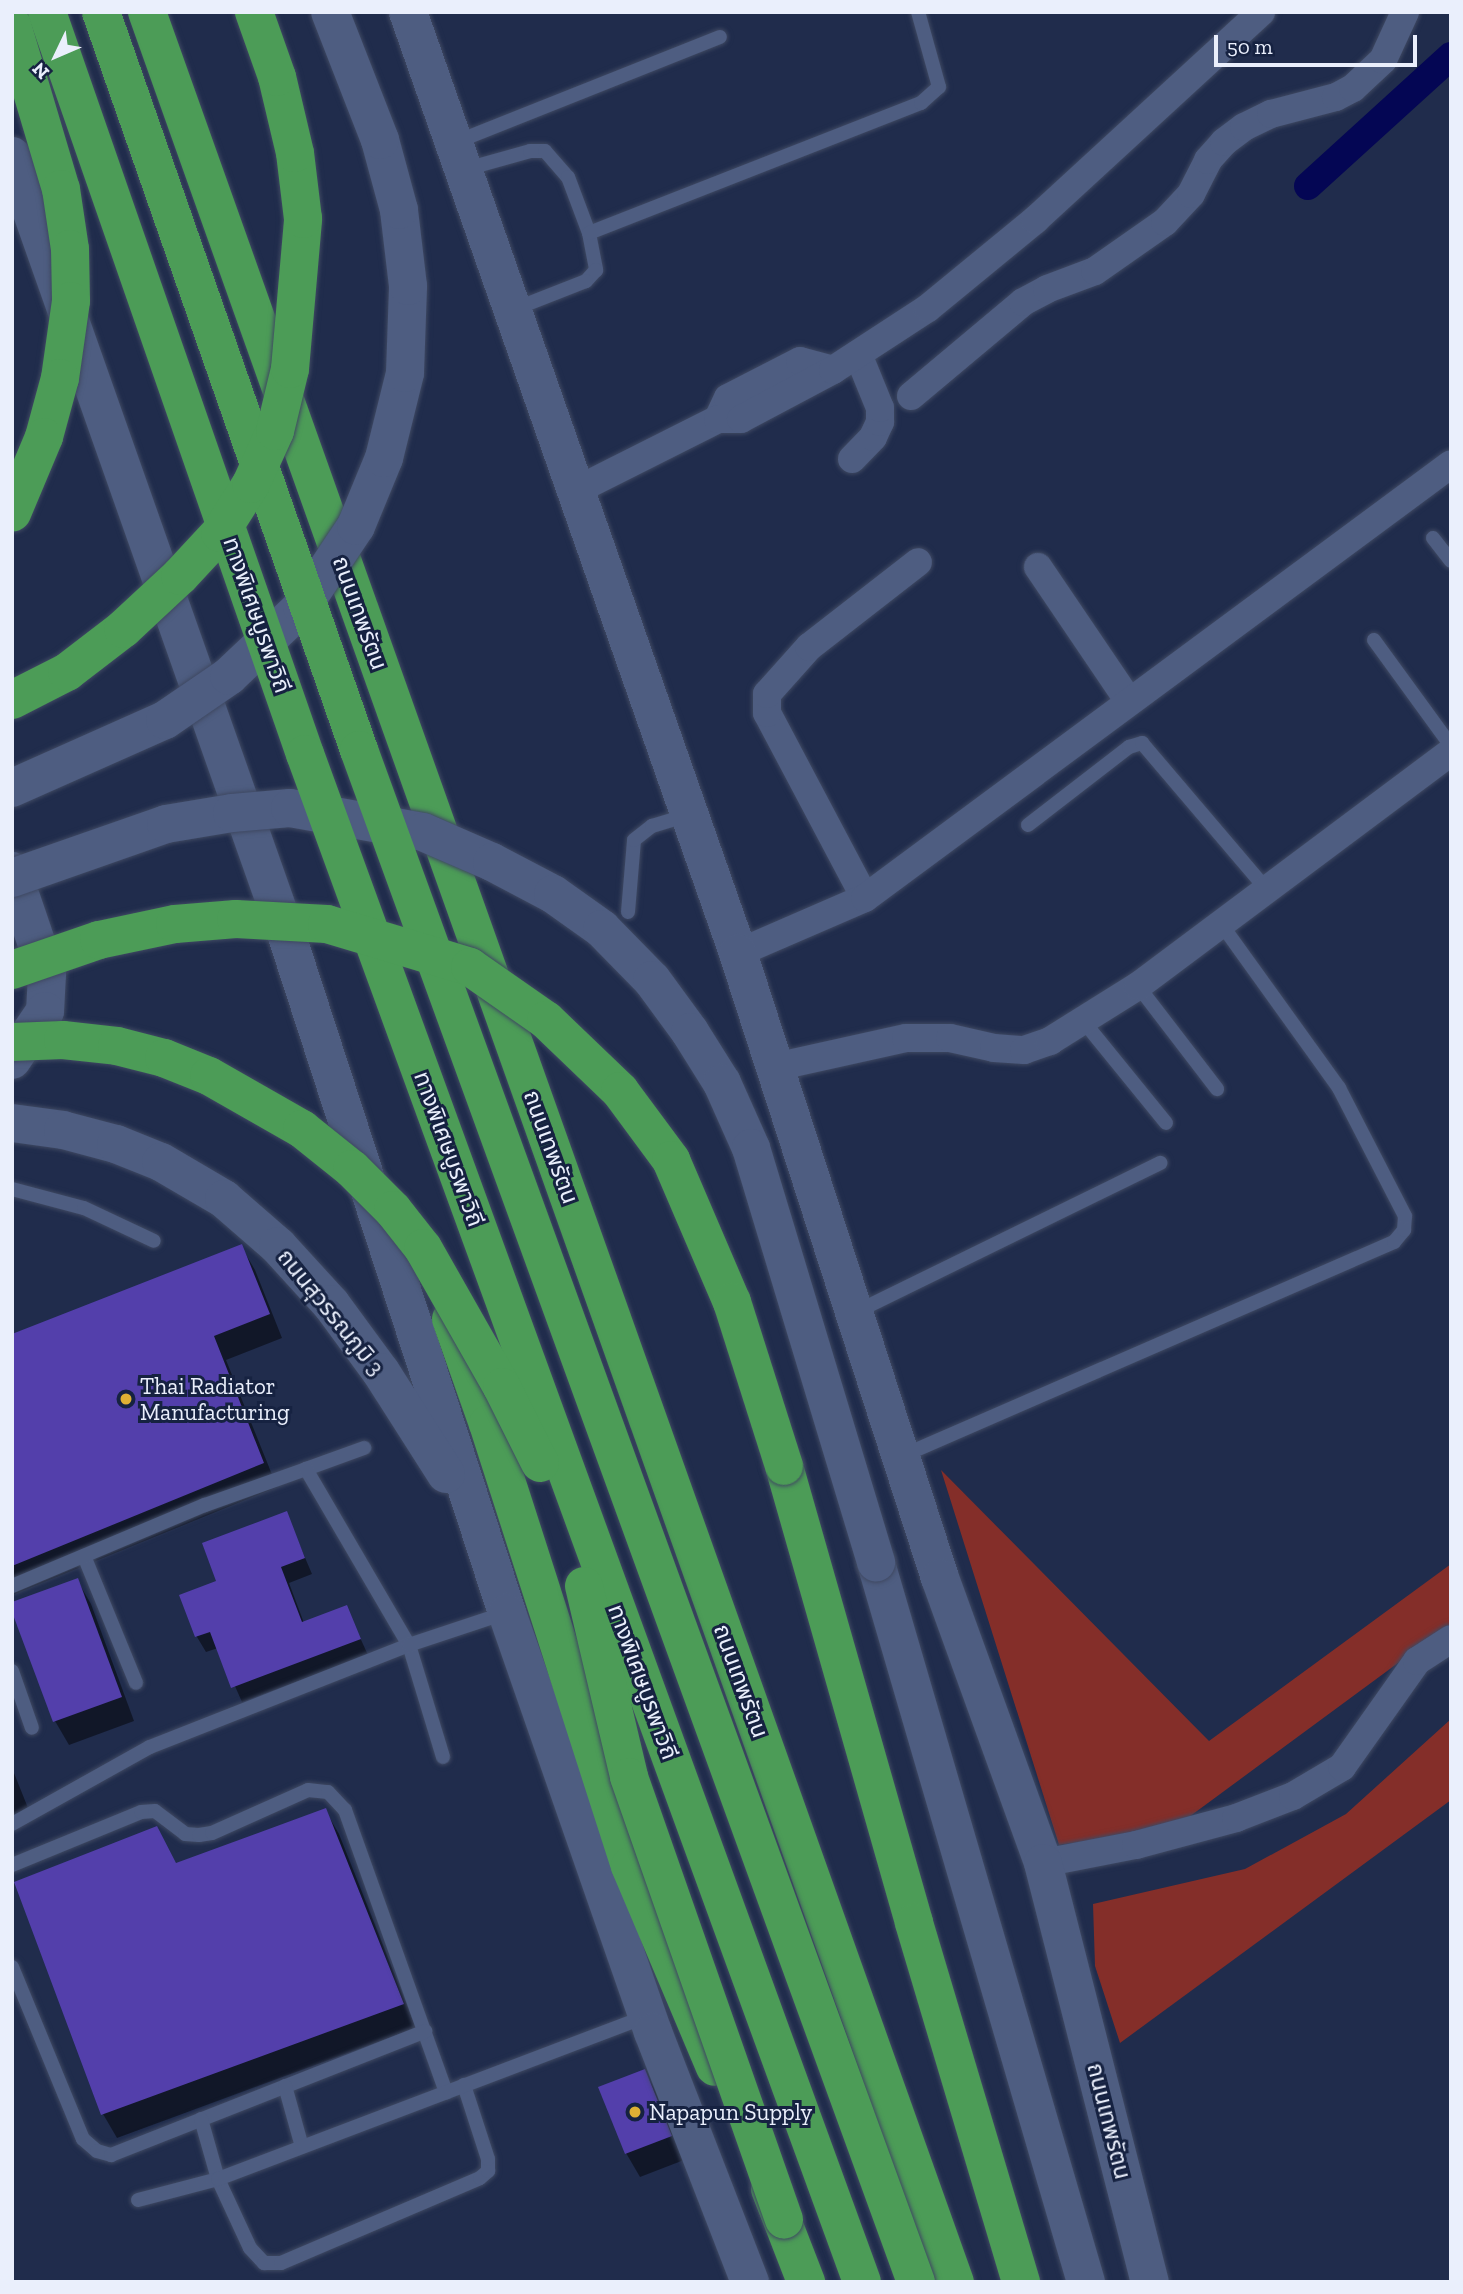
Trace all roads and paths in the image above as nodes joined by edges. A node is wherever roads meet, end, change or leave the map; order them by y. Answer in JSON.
{"nodes":[{"id":1,"x":46,"y":12,"type":"edge"},
{"id":2,"x":101,"y":12,"type":"edge"},
{"id":3,"x":147,"y":12,"type":"edge"},
{"id":4,"x":254,"y":12,"type":"edge"},
{"id":5,"x":330,"y":12,"type":"edge"},
{"id":6,"x":408,"y":12,"type":"edge"},
{"id":7,"x":918,"y":12,"type":"edge"},
{"id":8,"x":1261,"y":12,"type":"edge"},
{"id":9,"x":1405,"y":12,"type":"edge"},
{"id":10,"x":12,"y":24,"type":"edge"},
{"id":11,"x":720,"y":37,"type":"dead end"},
{"id":12,"x":12,"y":156,"type":"edge"},
{"id":13,"x":459,"y":156,"type":"junction"},
{"id":14,"x":589,"y":233,"type":"junction"},
{"id":15,"x":514,"y":310,"type":"junction"},
{"id":16,"x":858,"y":354,"type":"junction"},
{"id":17,"x":911,"y":396,"type":"dead end"},
{"id":18,"x":852,"y":459,"type":"dead end"},
{"id":19,"x":1451,"y":464,"type":"edge"},
{"id":20,"x":577,"y":490,"type":"junction"},
{"id":21,"x":12,"y":513,"type":"edge"},
{"id":22,"x":1433,"y":538,"type":"dead end"},
{"id":23,"x":1451,"y":561,"type":"edge"},
{"id":24,"x":918,"y":562,"type":"dead end"},
{"id":25,"x":1038,"y":567,"type":"dead end"},
{"id":26,"x":1374,"y":640,"type":"dead end"},
{"id":27,"x":12,"y":700,"type":"edge"},
{"id":28,"x":1128,"y":700,"type":"junction"},
{"id":29,"x":1451,"y":746,"type":"edge"},
{"id":30,"x":1451,"y":752,"type":"edge"},
{"id":31,"x":12,"y":788,"type":"edge"},
{"id":32,"x":689,"y":814,"type":"junction"},
{"id":33,"x":1028,"y":825,"type":"dead end"},
{"id":34,"x":12,"y":872,"type":"edge"},
{"id":35,"x":12,"y":878,"type":"edge"},
{"id":36,"x":1267,"y":890,"type":"junction"},
{"id":37,"x":865,"y":898,"type":"junction"},
{"id":38,"x":628,"y":912,"type":"dead end"},
{"id":39,"x":1221,"y":924,"type":"junction"},
{"id":40,"x":737,"y":953,"type":"junction"},
{"id":41,"x":12,"y":970,"type":"edge"},
{"id":42,"x":1138,"y":986,"type":"junction"},
{"id":43,"x":1084,"y":1022,"type":"junction"},
{"id":44,"x":12,"y":1042,"type":"edge"},
{"id":45,"x":12,"y":1060,"type":"edge"},
{"id":46,"x":775,"y":1067,"type":"junction"},
{"id":47,"x":1217,"y":1089,"type":"dead end"},
{"id":48,"x":12,"y":1123,"type":"edge"},
{"id":49,"x":1166,"y":1123,"type":"dead end"},
{"id":50,"x":1160,"y":1163,"type":"dead end"},
{"id":51,"x":12,"y":1189,"type":"edge"},
{"id":52,"x":154,"y":1241,"type":"dead end"},
{"id":53,"x":855,"y":1313,"type":"junction"},
{"id":54,"x":364,"y":1448,"type":"dead end"},
{"id":55,"x":901,"y":1457,"type":"junction"},
{"id":56,"x":306,"y":1469,"type":"junction"},
{"id":57,"x":477,"y":1523,"type":"junction"},
{"id":58,"x":84,"y":1556,"type":"junction"},
{"id":59,"x":12,"y":1586,"type":"edge"},
{"id":60,"x":507,"y":1613,"type":"junction"},
{"id":61,"x":1451,"y":1639,"type":"edge"},
{"id":62,"x":409,"y":1645,"type":"junction"},
{"id":63,"x":12,"y":1671,"type":"edge"},
{"id":64,"x":136,"y":1683,"type":"dead end"},
{"id":65,"x":32,"y":1728,"type":"dead end"},
{"id":66,"x":443,"y":1757,"type":"dead end"},
{"id":67,"x":12,"y":1824,"type":"edge"},
{"id":68,"x":1043,"y":1863,"type":"junction"},
{"id":69,"x":12,"y":1865,"type":"edge"},
{"id":70,"x":12,"y":1967,"type":"edge"},
{"id":71,"x":648,"y":2015,"type":"junction"},
{"id":72,"x":425,"y":2031,"type":"junction"},
{"id":73,"x":464,"y":2085,"type":"junction"},
{"id":74,"x":285,"y":2086,"type":"junction"},
{"id":75,"x":446,"y":2092,"type":"junction"},
{"id":76,"x":201,"y":2119,"type":"junction"},
{"id":77,"x":302,"y":2147,"type":"junction"},
{"id":78,"x":218,"y":2179,"type":"junction"},
{"id":79,"x":138,"y":2200,"type":"dead end"},
{"id":80,"x":750,"y":2282,"type":"edge"},
{"id":81,"x":806,"y":2282,"type":"edge"},
{"id":82,"x":852,"y":2282,"type":"edge"},
{"id":83,"x":862,"y":2282,"type":"edge"},
{"id":84,"x":916,"y":2282,"type":"edge"},
{"id":85,"x":955,"y":2282,"type":"edge"},
{"id":86,"x":1021,"y":2282,"type":"edge"},
{"id":87,"x":1086,"y":2282,"type":"edge"},
{"id":88,"x":1150,"y":2282,"type":"edge"}],
"edges":[{"from":1,"to":82,"type":"highway"},
{"from":1,"to":83,"type":"highway","name":"ทางพิเศษบูรพาวิถี","bridge":true},
{"from":2,"to":84,"type":"highway","bridge":true},
{"from":3,"to":85,"type":"highway","name":"ถนนเทพรัตน"},
{"from":4,"to":27,"type":"highway","bridge":true},
{"from":5,"to":31,"type":"main road","bridge":true},
{"from":6,"to":13,"type":"main road","name":"ถนนเทพรัตน"},
{"from":7,"to":14,"type":"lane"},
{"from":8,"to":16,"type":"street"},
{"from":9,"to":17,"type":"street"},
{"from":10,"to":21,"type":"highway","bridge":true},
{"from":11,"to":13,"type":"lane"},
{"from":12,"to":57,"type":"main road"},
{"from":13,"to":14,"type":"lane"},
{"from":13,"to":15,"type":"main road","name":"ถนนเทพรัตน"},
{"from":14,"to":15,"type":"lane"},
{"from":15,"to":20,"type":"main road","name":"ถนนเทพรัตน"},
{"from":16,"to":18,"type":"street"},
{"from":16,"to":20,"type":"street"},
{"from":19,"to":28,"type":"street"},
{"from":20,"to":32,"type":"main road","name":"ถนนเทพรัตน"},
{"from":22,"to":23,"type":"lane"},
{"from":24,"to":37,"type":"street"},
{"from":25,"to":28,"type":"street"},
{"from":26,"to":29,"type":"lane"},
{"from":28,"to":37,"type":"street"},
{"from":30,"to":36,"type":"street"},
{"from":32,"to":38,"type":"lane"},
{"from":32,"to":40,"type":"main road","name":"ถนนเทพรัตน"},
{"from":33,"to":36,"type":"lane"},
{"from":34,"to":45,"type":"main road"},
{"from":35,"to":87,"type":"main road","bridge":true},
{"from":36,"to":39,"type":"street"},
{"from":37,"to":40,"type":"street"},
{"from":39,"to":42,"type":"street"},
{"from":39,"to":55,"type":"lane"},
{"from":40,"to":46,"type":"main road","name":"ถนนเทพรัตน"},
{"from":41,"to":86,"type":"highway","bridge":true},
{"from":42,"to":43,"type":"street"},
{"from":42,"to":47,"type":"lane"},
{"from":43,"to":46,"type":"street"},
{"from":43,"to":49,"type":"lane"},
{"from":44,"to":81,"type":"highway","bridge":true},
{"from":46,"to":53,"type":"main road","name":"ถนนเทพรัตน"},
{"from":48,"to":57,"type":"main road","name":"ถนนสุวรรณภูมิ 3"},
{"from":50,"to":53,"type":"lane"},
{"from":51,"to":52,"type":"lane"},
{"from":53,"to":55,"type":"main road","name":"ถนนเทพรัตน"},
{"from":54,"to":56,"type":"lane"},
{"from":55,"to":68,"type":"main road","name":"ถนนเทพรัตน"},
{"from":56,"to":58,"type":"lane"},
{"from":56,"to":62,"type":"lane"},
{"from":57,"to":60,"type":"main road"},
{"from":58,"to":59,"type":"lane"},
{"from":58,"to":64,"type":"lane"},
{"from":60,"to":62,"type":"lane"},
{"from":60,"to":71,"type":"main road"},
{"from":61,"to":68,"type":"street"},
{"from":62,"to":66,"type":"lane"},
{"from":62,"to":67,"type":"lane"},
{"from":63,"to":65,"type":"lane"},
{"from":68,"to":88,"type":"main road","name":"ถนนเทพรัตน"},
{"from":69,"to":72,"type":"lane"},
{"from":70,"to":76,"type":"lane"},
{"from":71,"to":73,"type":"lane"},
{"from":71,"to":80,"type":"main road"},
{"from":72,"to":74,"type":"lane"},
{"from":72,"to":75,"type":"lane"},
{"from":73,"to":75,"type":"lane"},
{"from":73,"to":78,"type":"lane"},
{"from":74,"to":76,"type":"lane"},
{"from":74,"to":77,"type":"lane"},
{"from":75,"to":77,"type":"lane"},
{"from":76,"to":78,"type":"lane"},
{"from":77,"to":78,"type":"lane"},
{"from":78,"to":79,"type":"lane"}]}
